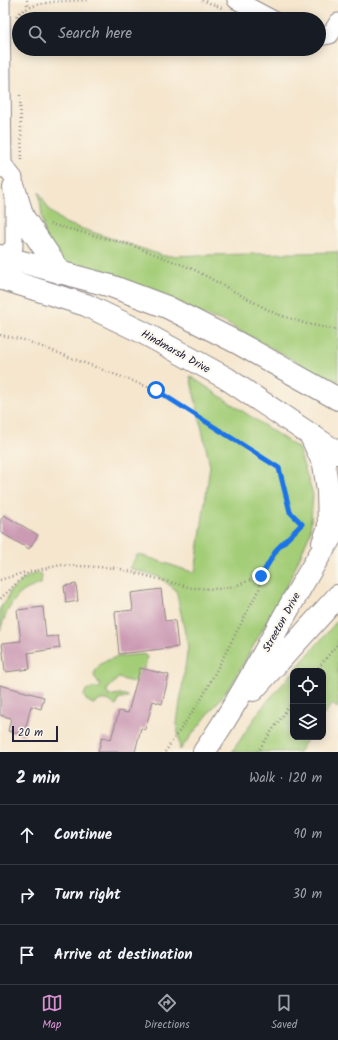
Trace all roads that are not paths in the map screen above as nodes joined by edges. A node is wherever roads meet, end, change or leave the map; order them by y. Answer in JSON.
{"nodes":[{"id":1,"x":1,"y":0,"type":"edge"},
{"id":2,"x":236,"y":0,"type":"edge"},
{"id":3,"x":259,"y":12,"type":"edge"},
{"id":4,"x":338,"y":22,"type":"edge"},
{"id":5,"x":326,"y":36,"type":"edge"},
{"id":6,"x":1,"y":91,"type":"edge"},
{"id":7,"x":2,"y":166,"type":"edge"},
{"id":8,"x":18,"y":178,"type":"junction"},
{"id":9,"x":1,"y":256,"type":"edge"},
{"id":10,"x":61,"y":273,"type":"junction"},
{"id":11,"x":0,"y":278,"type":"edge"},
{"id":12,"x":86,"y":305,"type":"junction"},
{"id":13,"x":337,"y":398,"type":"edge"},
{"id":14,"x":310,"y":434,"type":"junction"},
{"id":15,"x":338,"y":453,"type":"edge"},
{"id":16,"x":338,"y":526,"type":"edge"},
{"id":17,"x":317,"y":557,"type":"junction"},
{"id":18,"x":338,"y":596,"type":"edge"},
{"id":19,"x":227,"y":718,"type":"junction"},
{"id":20,"x":204,"y":752,"type":"edge"}],
"edges":[{"from":1,"to":6,"type":"street"},
{"from":2,"to":3,"type":"street"},
{"from":4,"to":5,"type":"street"},
{"from":6,"to":7,"type":"street"},
{"from":7,"to":8,"type":"street"},
{"from":8,"to":9,"type":"street"},
{"from":8,"to":10,"type":"main road"},
{"from":9,"to":10,"type":"main road"},
{"from":9,"to":12,"type":"street"},
{"from":10,"to":13,"type":"main road"},
{"from":11,"to":12,"type":"main road","name":"Hindmarsh Drive"},
{"from":12,"to":14,"type":"main road","name":"Hindmarsh Drive"},
{"from":14,"to":15,"type":"main road","name":"Hindmarsh Drive"},
{"from":14,"to":17,"type":"main road"},
{"from":16,"to":17,"type":"main road","name":"Streeton Drive"},
{"from":17,"to":19,"type":"main road","name":"Streeton Drive"},
{"from":18,"to":19,"type":"main road","name":"Streeton Drive"},
{"from":19,"to":20,"type":"main road","name":"Streeton Drive"}]}
